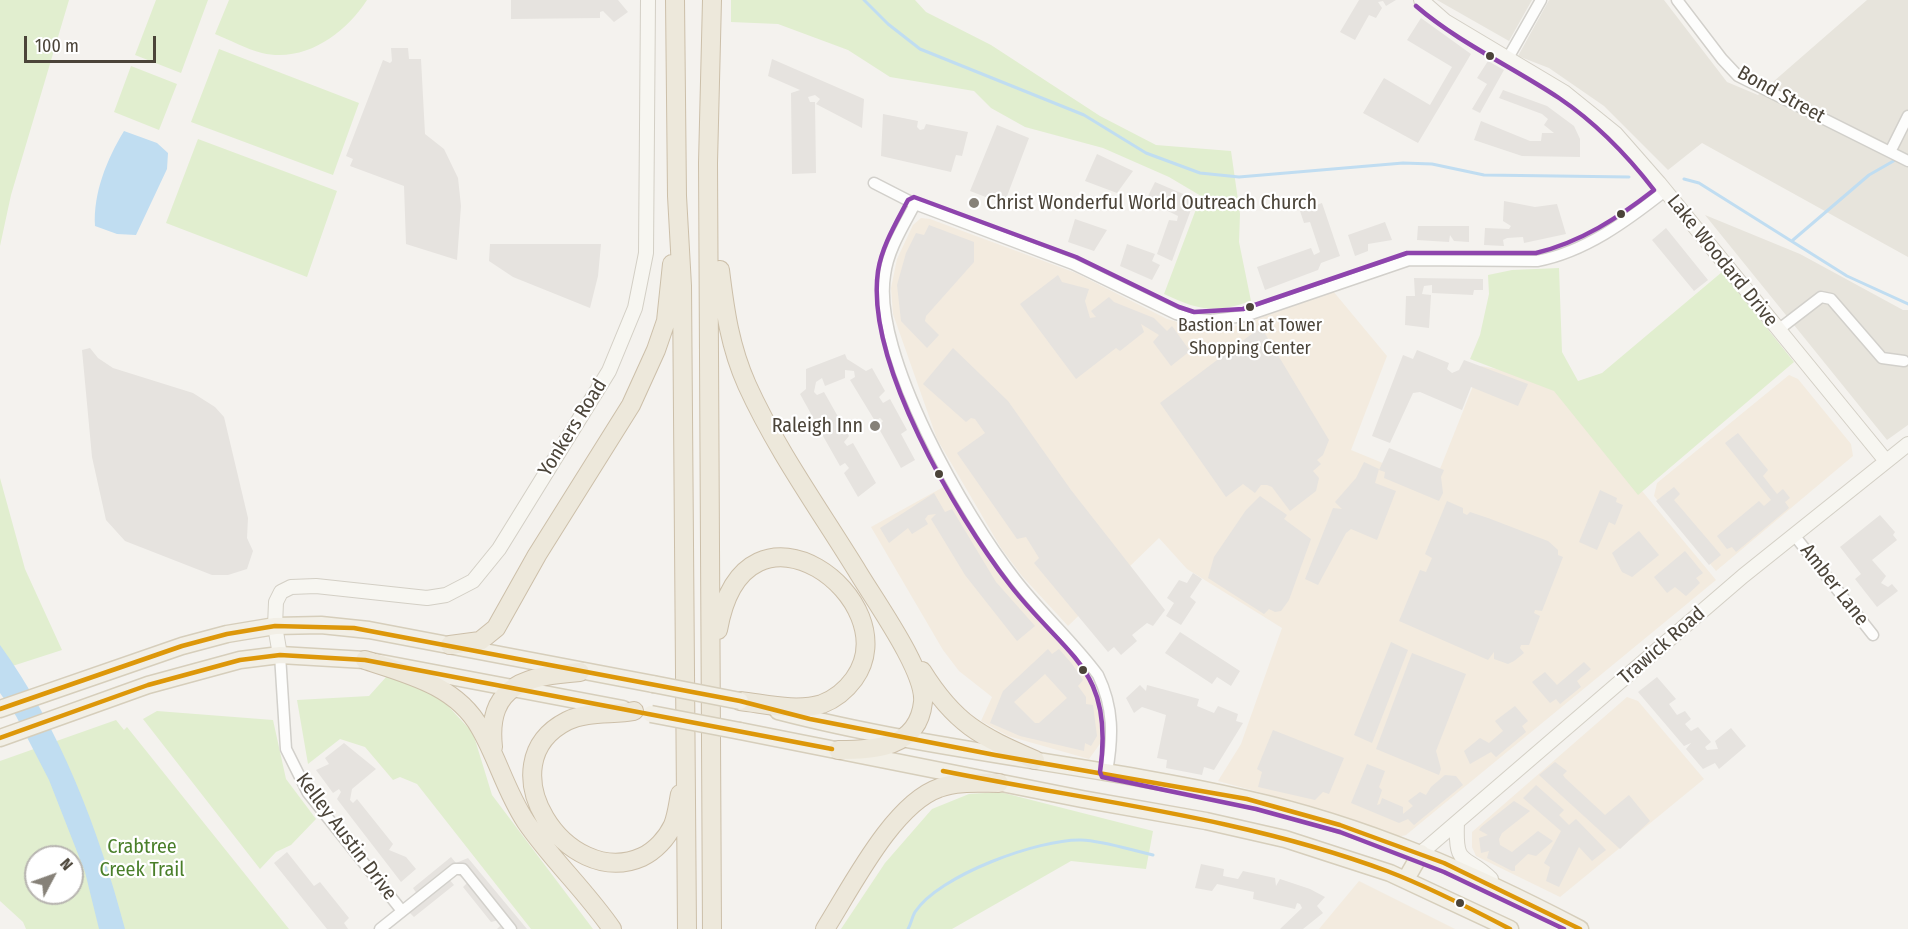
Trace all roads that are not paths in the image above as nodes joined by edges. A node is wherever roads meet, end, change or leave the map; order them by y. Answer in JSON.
{"nodes":[{"id":1,"x":648,"y":0,"type":"edge"},
{"id":2,"x":675,"y":0,"type":"edge"},
{"id":3,"x":712,"y":0,"type":"edge"},
{"id":4,"x":1421,"y":0,"type":"edge"},
{"id":5,"x":1541,"y":0,"type":"edge"},
{"id":6,"x":1677,"y":0,"type":"edge"},
{"id":7,"x":1508,"y":58,"type":"junction"},
{"id":8,"x":1908,"y":116,"type":"edge"},
{"id":9,"x":1890,"y":152,"type":"junction"},
{"id":10,"x":1908,"y":161,"type":"edge"},
{"id":11,"x":874,"y":183,"type":"dead end"},
{"id":12,"x":1665,"y":191,"type":"junction"},
{"id":13,"x":677,"y":196,"type":"junction"},
{"id":14,"x":915,"y":204,"type":"junction"},
{"id":15,"x":709,"y":209,"type":"junction"},
{"id":16,"x":1778,"y":330,"type":"junction"},
{"id":17,"x":1904,"y":361,"type":"dead end"},
{"id":18,"x":1908,"y":444,"type":"edge"},
{"id":19,"x":1886,"y":461,"type":"junction"},
{"id":20,"x":1794,"y":535,"type":"junction"},
{"id":21,"x":889,"y":623,"type":"junction"},
{"id":22,"x":275,"y":626,"type":"junction"},
{"id":23,"x":1873,"y":635,"type":"dead end"},
{"id":24,"x":450,"y":645,"type":"junction"},
{"id":25,"x":280,"y":655,"type":"junction"},
{"id":26,"x":365,"y":660,"type":"junction"},
{"id":27,"x":711,"y":670,"type":"junction"},
{"id":28,"x":580,"y":672,"type":"junction"},
{"id":29,"x":512,"y":688,"type":"junction"},
{"id":30,"x":740,"y":701,"type":"junction"},
{"id":31,"x":0,"y":709,"type":"edge"},
{"id":32,"x":643,"y":713,"type":"junction"},
{"id":33,"x":904,"y":737,"type":"junction"},
{"id":34,"x":0,"y":738,"type":"edge"},
{"id":35,"x":838,"y":750,"type":"junction"},
{"id":36,"x":1035,"y":760,"type":"junction"},
{"id":37,"x":495,"y":762,"type":"junction"},
{"id":38,"x":687,"y":765,"type":"junction"},
{"id":39,"x":1107,"y":772,"type":"junction"},
{"id":40,"x":999,"y":783,"type":"junction"},
{"id":41,"x":1457,"y":823,"type":"junction"},
{"id":42,"x":1421,"y":854,"type":"junction"},
{"id":43,"x":1406,"y":879,"type":"junction"},
{"id":44,"x":1498,"y":887,"type":"junction"},
{"id":45,"x":402,"y":911,"type":"junction"},
{"id":46,"x":380,"y":929,"type":"edge"},
{"id":47,"x":511,"y":929,"type":"edge"},
{"id":48,"x":612,"y":929,"type":"edge"},
{"id":49,"x":687,"y":929,"type":"edge"},
{"id":50,"x":712,"y":929,"type":"edge"},
{"id":51,"x":825,"y":929,"type":"edge"},
{"id":52,"x":1510,"y":929,"type":"edge"},
{"id":53,"x":1580,"y":929,"type":"edge"}],
"edges":[{"from":1,"to":22,"type":"street","name":"Yonkers Road"},
{"from":2,"to":13,"type":"highway"},
{"from":3,"to":15,"type":"highway"},
{"from":4,"to":7,"type":"street","name":"Lake Woodard Drive"},
{"from":5,"to":7,"type":"street"},
{"from":6,"to":9,"type":"street","name":"Bond Street"},
{"from":7,"to":12,"type":"street","name":"Lake Woodard Drive"},
{"from":8,"to":9,"type":"street"},
{"from":9,"to":10,"type":"street","name":"Bond Street"},
{"from":11,"to":14,"type":"street"},
{"from":12,"to":14,"type":"street"},
{"from":12,"to":16,"type":"street","name":"Lake Woodard Drive"},
{"from":13,"to":24,"type":"highway"},
{"from":13,"to":38,"type":"highway"},
{"from":14,"to":39,"type":"street"},
{"from":15,"to":21,"type":"highway"},
{"from":15,"to":27,"type":"highway"},
{"from":16,"to":17,"type":"street"},
{"from":16,"to":19,"type":"street","name":"Lake Woodard Drive"},
{"from":18,"to":19,"type":"street","name":"Trawick Road"},
{"from":19,"to":20,"type":"street","name":"Trawick Road"},
{"from":20,"to":23,"type":"street","name":"Amber Lane"},
{"from":20,"to":41,"type":"street","name":"Trawick Road"},
{"from":21,"to":33,"type":"highway"},
{"from":21,"to":36,"type":"highway"},
{"from":22,"to":24,"type":"main road"},
{"from":22,"to":25,"type":"street","name":"Yonkers Road"},
{"from":22,"to":31,"type":"main road"},
{"from":24,"to":28,"type":"main road"},
{"from":25,"to":26,"type":"main road"},
{"from":25,"to":34,"type":"main road"},
{"from":25,"to":45,"type":"street","name":"Kelley Austin Drive"},
{"from":26,"to":29,"type":"main road"},
{"from":26,"to":37,"type":"highway"},
{"from":27,"to":30,"type":"highway"},
{"from":27,"to":50,"type":"highway"},
{"from":28,"to":29,"type":"highway"},
{"from":28,"to":30,"type":"main road","bridge":true},
{"from":29,"to":32,"type":"main road"},
{"from":29,"to":37,"type":"highway"},
{"from":30,"to":33,"type":"main road"},
{"from":32,"to":35,"type":"main road","bridge":true},
{"from":32,"to":38,"type":"highway"},
{"from":33,"to":35,"type":"highway"},
{"from":33,"to":36,"type":"main road"},
{"from":35,"to":40,"type":"main road"},
{"from":36,"to":39,"type":"main road"},
{"from":37,"to":48,"type":"highway"},
{"from":38,"to":49,"type":"highway"},
{"from":39,"to":42,"type":"main road"},
{"from":40,"to":43,"type":"main road"},
{"from":40,"to":51,"type":"highway"},
{"from":41,"to":42,"type":"street","name":"Trawick Road"},
{"from":41,"to":44,"type":"street"},
{"from":42,"to":43,"type":"main road"},
{"from":42,"to":44,"type":"main road"},
{"from":43,"to":52,"type":"main road"},
{"from":44,"to":53,"type":"main road"},
{"from":45,"to":46,"type":"street"},
{"from":45,"to":47,"type":"street"}]}
